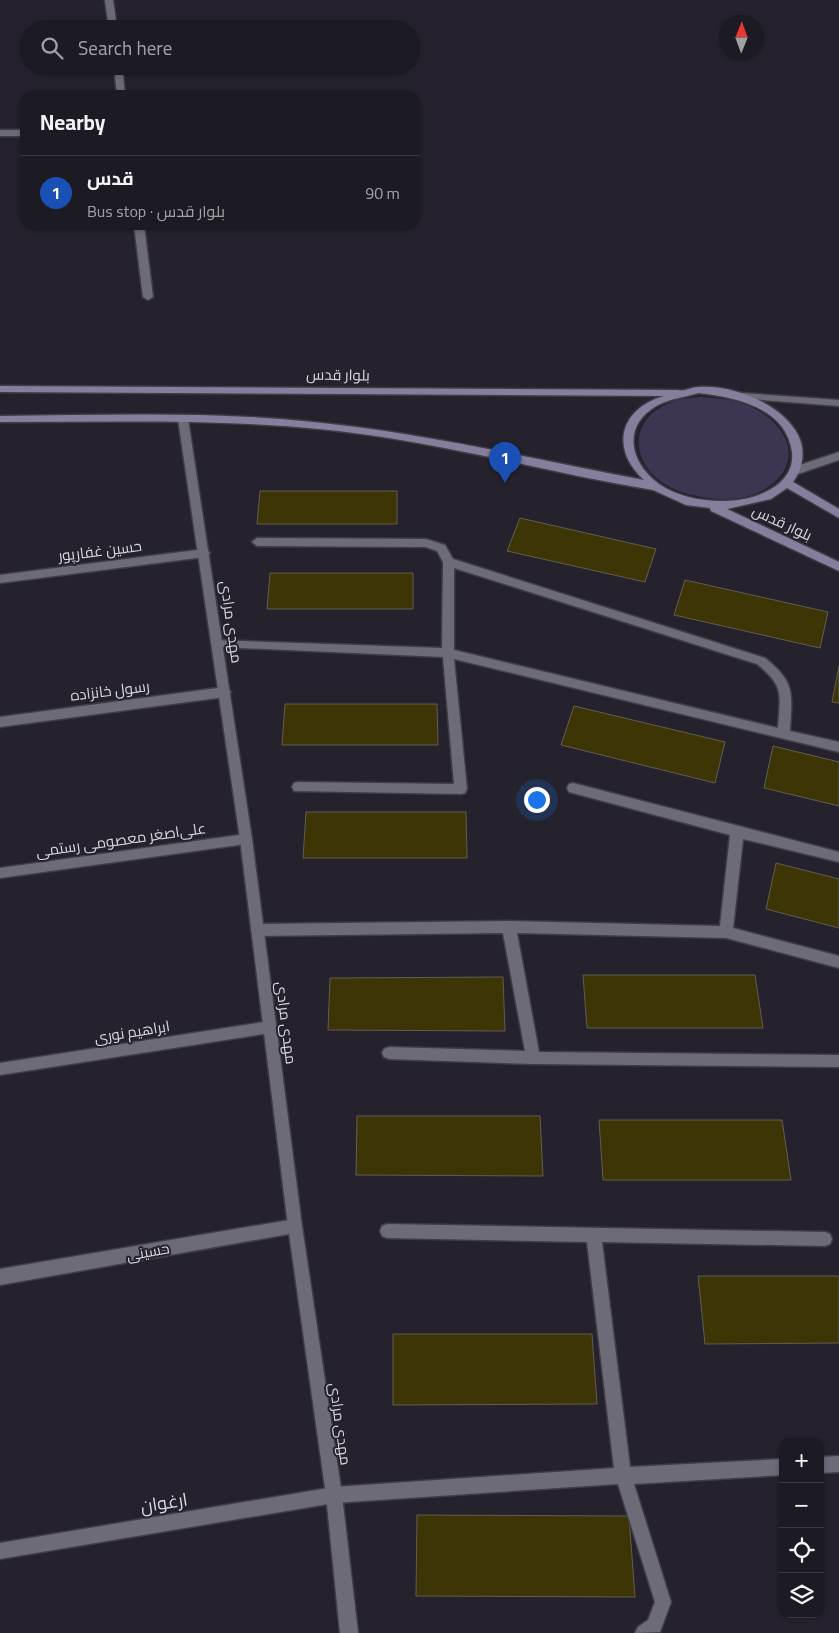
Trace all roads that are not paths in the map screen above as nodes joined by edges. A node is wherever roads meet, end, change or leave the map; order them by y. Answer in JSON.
{"nodes":[{"id":1,"x":109,"y":0,"type":"edge"},
{"id":2,"x":112,"y":20,"type":"edge"},
{"id":3,"x":119,"y":75,"type":"edge"},
{"id":4,"x":121,"y":90,"type":"edge"},
{"id":5,"x":0,"y":133,"type":"edge"},
{"id":6,"x":20,"y":133,"type":"edge"},
{"id":7,"x":140,"y":230,"type":"edge"},
{"id":8,"x":148,"y":297,"type":"dead end"},
{"id":9,"x":0,"y":389,"type":"edge"},
{"id":10,"x":677,"y":393,"type":"junction"},
{"id":11,"x":742,"y":396,"type":"junction"},
{"id":12,"x":839,"y":403,"type":"edge"},
{"id":13,"x":0,"y":418,"type":"edge"},
{"id":14,"x":183,"y":419,"type":"junction"},
{"id":15,"x":839,"y":456,"type":"edge"},
{"id":16,"x":795,"y":471,"type":"junction"},
{"id":17,"x":787,"y":483,"type":"junction"},
{"id":18,"x":653,"y":486,"type":"junction"},
{"id":19,"x":711,"y":506,"type":"junction"},
{"id":20,"x":839,"y":514,"type":"edge"},
{"id":21,"x":258,"y":542,"type":"dead end"},
{"id":22,"x":205,"y":553,"type":"junction"},
{"id":23,"x":449,"y":562,"type":"junction"},
{"id":24,"x":839,"y":567,"type":"edge"},
{"id":25,"x":0,"y":579,"type":"edge"},
{"id":26,"x":218,"y":643,"type":"junction"},
{"id":27,"x":448,"y":653,"type":"junction"},
{"id":28,"x":225,"y":692,"type":"junction"},
{"id":29,"x":0,"y":722,"type":"edge"},
{"id":30,"x":784,"y":734,"type":"junction"},
{"id":31,"x":839,"y":747,"type":"edge"},
{"id":32,"x":298,"y":788,"type":"dead end"},
{"id":33,"x":573,"y":788,"type":"dead end"},
{"id":34,"x":737,"y":832,"type":"junction"},
{"id":35,"x":246,"y":839,"type":"junction"},
{"id":36,"x":839,"y":857,"type":"edge"},
{"id":37,"x":0,"y":873,"type":"edge"},
{"id":38,"x":509,"y":927,"type":"junction"},
{"id":39,"x":258,"y":930,"type":"junction"},
{"id":40,"x":726,"y":932,"type":"junction"},
{"id":41,"x":839,"y":962,"type":"edge"},
{"id":42,"x":270,"y":1027,"type":"junction"},
{"id":43,"x":389,"y":1053,"type":"dead end"},
{"id":44,"x":533,"y":1058,"type":"junction"},
{"id":45,"x":839,"y":1061,"type":"edge"},
{"id":46,"x":0,"y":1068,"type":"edge"},
{"id":47,"x":296,"y":1226,"type":"junction"},
{"id":48,"x":387,"y":1231,"type":"dead end"},
{"id":49,"x":594,"y":1236,"type":"junction"},
{"id":50,"x":825,"y":1240,"type":"dead end"},
{"id":51,"x":0,"y":1277,"type":"edge"},
{"id":52,"x":839,"y":1464,"type":"edge"},
{"id":53,"x":824,"y":1465,"type":"edge"},
{"id":54,"x":779,"y":1467,"type":"edge"},
{"id":55,"x":623,"y":1476,"type":"junction"},
{"id":56,"x":334,"y":1495,"type":"junction"},
{"id":57,"x":0,"y":1551,"type":"edge"},
{"id":58,"x":349,"y":1633,"type":"edge"},
{"id":59,"x":644,"y":1633,"type":"edge"}],
"edges":[{"from":1,"to":2,"type":"street"},
{"from":3,"to":4,"type":"street"},
{"from":5,"to":6,"type":"street"},
{"from":7,"to":8,"type":"street"},
{"from":9,"to":10,"type":"main road","name":"بلوار قدس"},
{"from":10,"to":11,"type":"main road"},
{"from":10,"to":18,"type":"main road"},
{"from":11,"to":12,"type":"street"},
{"from":11,"to":16,"type":"main road"},
{"from":13,"to":14,"type":"main road"},
{"from":14,"to":18,"type":"main road"},
{"from":14,"to":22,"type":"street","name":"مهدی مرادی"},
{"from":15,"to":16,"type":"street"},
{"from":16,"to":17,"type":"main road"},
{"from":17,"to":19,"type":"main road"},
{"from":17,"to":20,"type":"main road"},
{"from":18,"to":19,"type":"main road"},
{"from":19,"to":24,"type":"main road","name":"بلوار قدس"},
{"from":21,"to":23,"type":"street"},
{"from":22,"to":25,"type":"street","name":"حسین غفارپور"},
{"from":22,"to":26,"type":"street","name":"مهدی مرادی"},
{"from":23,"to":27,"type":"street"},
{"from":23,"to":30,"type":"street"},
{"from":26,"to":27,"type":"street"},
{"from":26,"to":28,"type":"street","name":"مهدی مرادی"},
{"from":27,"to":30,"type":"street"},
{"from":27,"to":32,"type":"street"},
{"from":28,"to":29,"type":"street","name":"رسول خانزاده"},
{"from":28,"to":35,"type":"street","name":"مهدی مرادی"},
{"from":30,"to":31,"type":"street"},
{"from":33,"to":34,"type":"street"},
{"from":34,"to":36,"type":"street"},
{"from":34,"to":40,"type":"street"},
{"from":35,"to":37,"type":"street","name":"علی‌اصغر معصومی رستمی"},
{"from":35,"to":39,"type":"street","name":"مهدی مرادی"},
{"from":38,"to":39,"type":"street"},
{"from":38,"to":40,"type":"street"},
{"from":38,"to":44,"type":"street"},
{"from":39,"to":42,"type":"street","name":"مهدی مرادی"},
{"from":40,"to":41,"type":"street"},
{"from":42,"to":46,"type":"street","name":"ابراهیم نوری"},
{"from":42,"to":47,"type":"street","name":"مهدی مرادی"},
{"from":43,"to":44,"type":"street"},
{"from":44,"to":45,"type":"street"},
{"from":47,"to":51,"type":"street","name":"حسینی"},
{"from":47,"to":56,"type":"street","name":"مهدی مرادی"},
{"from":48,"to":49,"type":"street"},
{"from":49,"to":50,"type":"street"},
{"from":49,"to":55,"type":"street"},
{"from":52,"to":53,"type":"street"},
{"from":54,"to":55,"type":"street","name":"ارغوان"},
{"from":55,"to":56,"type":"street","name":"ارغوان"},
{"from":55,"to":59,"type":"street"},
{"from":56,"to":57,"type":"street","name":"ارغوان"},
{"from":56,"to":58,"type":"street","name":"مهدی مرادی"}]}
